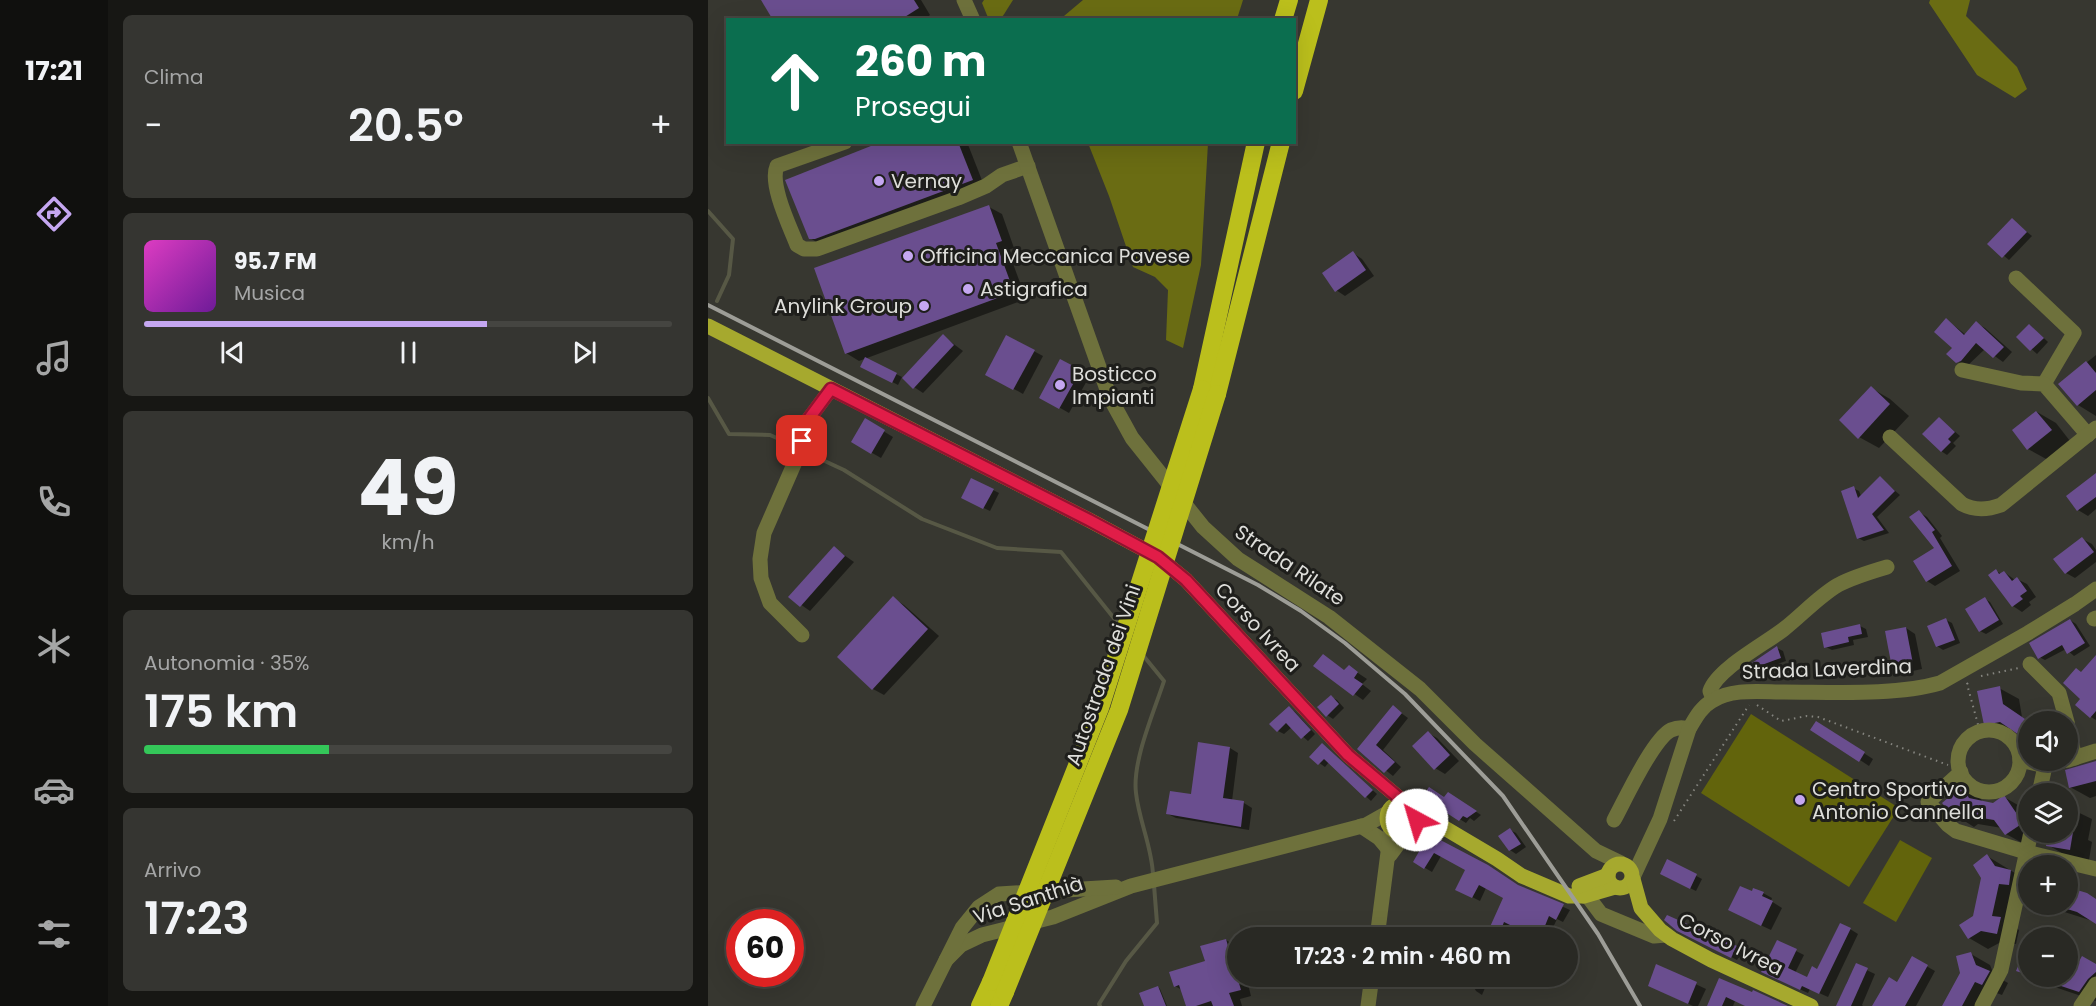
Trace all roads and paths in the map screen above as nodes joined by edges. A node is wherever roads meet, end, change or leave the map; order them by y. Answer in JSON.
{"nodes":[{"id":1,"x":964,"y":0,"type":"edge"},
{"id":2,"x":1289,"y":0,"type":"edge"},
{"id":3,"x":1319,"y":0,"type":"edge"},
{"id":4,"x":972,"y":18,"type":"edge"},
{"id":5,"x":1284,"y":18,"type":"edge"},
{"id":6,"x":1296,"y":84,"type":"edge"},
{"id":7,"x":839,"y":144,"type":"edge"},
{"id":8,"x":1020,"y":144,"type":"edge"},
{"id":9,"x":1256,"y":144,"type":"edge"},
{"id":10,"x":1280,"y":144,"type":"edge"},
{"id":11,"x":1028,"y":166,"type":"junction"},
{"id":12,"x":2016,"y":278,"type":"dead end"},
{"id":13,"x":708,"y":326,"type":"edge"},
{"id":14,"x":1962,"y":370,"type":"dead end"},
{"id":15,"x":2044,"y":384,"type":"junction"},
{"id":16,"x":831,"y":389,"type":"junction"},
{"id":17,"x":1209,"y":391,"type":"junction"},
{"id":18,"x":2092,"y":432,"type":"edge"},
{"id":19,"x":1890,"y":437,"type":"dead end"},
{"id":20,"x":1887,"y":567,"type":"dead end"},
{"id":21,"x":2096,"y":589,"type":"edge"},
{"id":22,"x":802,"y":635,"type":"dead end"},
{"id":23,"x":2030,"y":664,"type":"joint"},
{"id":24,"x":1713,"y":699,"type":"junction"},
{"id":25,"x":2064,"y":711,"type":"edge"},
{"id":26,"x":1689,"y":729,"type":"junction"},
{"id":27,"x":1980,"y":732,"type":"junction"},
{"id":28,"x":2018,"y":751,"type":"edge"},
{"id":29,"x":2096,"y":751,"type":"edge"},
{"id":30,"x":2078,"y":757,"type":"edge"},
{"id":31,"x":1960,"y":767,"type":"junction"},
{"id":32,"x":2018,"y":767,"type":"edge"},
{"id":33,"x":1397,"y":815,"type":"junction"},
{"id":34,"x":1614,"y":820,"type":"dead end"},
{"id":35,"x":1674,"y":821,"type":"dead end"},
{"id":36,"x":1364,"y":826,"type":"junction"},
{"id":37,"x":1443,"y":827,"type":"junction"},
{"id":38,"x":1411,"y":830,"type":"junction"},
{"id":39,"x":2028,"y":843,"type":"edge"},
{"id":40,"x":2026,"y":852,"type":"junction"},
{"id":41,"x":1389,"y":854,"type":"junction"},
{"id":42,"x":1497,"y":859,"type":"junction"},
{"id":43,"x":2096,"y":869,"type":"edge"},
{"id":44,"x":1620,"y":876,"type":"junction"},
{"id":45,"x":1131,"y":886,"type":"junction"},
{"id":46,"x":1584,"y":896,"type":"junction"},
{"id":47,"x":1379,"y":927,"type":"edge"},
{"id":48,"x":1666,"y":934,"type":"junction"},
{"id":49,"x":946,"y":960,"type":"junction"},
{"id":50,"x":2096,"y":984,"type":"edge"},
{"id":51,"x":1371,"y":987,"type":"edge"},
{"id":52,"x":998,"y":993,"type":"edge"},
{"id":53,"x":923,"y":1006,"type":"edge"},
{"id":54,"x":980,"y":1006,"type":"edge"},
{"id":55,"x":1368,"y":1006,"type":"edge"},
{"id":56,"x":1811,"y":1006,"type":"edge"},
{"id":57,"x":1982,"y":1006,"type":"edge"},
{"id":58,"x":2081,"y":1006,"type":"edge"}],
"edges":[{"from":1,"to":4,"type":"street"},
{"from":2,"to":5,"type":"highway"},
{"from":3,"to":6,"type":"highway"},
{"from":7,"to":11,"type":"street"},
{"from":8,"to":11,"type":"street","name":"Strada Rilate"},
{"from":9,"to":17,"type":"highway","name":"Autostrada dei Vini"},
{"from":10,"to":17,"type":"highway","name":"Autostrada dei Vini"},
{"from":11,"to":44,"type":"street","name":"Strada Rilate"},
{"from":12,"to":15,"type":"street"},
{"from":13,"to":16,"type":"main road","name":"Corso Ivrea"},
{"from":14,"to":15,"type":"street"},
{"from":15,"to":18,"type":"street"},
{"from":16,"to":22,"type":"street"},
{"from":16,"to":33,"type":"main road","name":"Corso Ivrea"},
{"from":17,"to":52,"type":"highway","name":"Autostrada dei Vini","bridge":true},
{"from":18,"to":19,"type":"street"},
{"from":20,"to":24,"type":"street","name":"Strada Laverdina"},
{"from":21,"to":24,"type":"street","name":"Strada Laverdina"},
{"from":23,"to":25,"type":"street"},
{"from":23,"to":27,"type":"path"},
{"from":24,"to":26,"type":"street","name":"Strada Laverdina"},
{"from":26,"to":34,"type":"street"},
{"from":26,"to":44,"type":"street","name":"Strada Laverdina"},
{"from":27,"to":28,"type":"street"},
{"from":27,"to":31,"type":"street"},
{"from":29,"to":30,"type":"street"},
{"from":31,"to":32,"type":"street"},
{"from":31,"to":35,"type":"path"},
{"from":31,"to":40,"type":"street"},
{"from":33,"to":36,"type":"street","name":"Via Santhià"},
{"from":33,"to":37,"type":"main road","name":"Corso Ivrea"},
{"from":33,"to":38,"type":"main road","name":"Corso Ivrea"},
{"from":33,"to":38,"type":"main road"},
{"from":33,"to":41,"type":"street"},
{"from":36,"to":41,"type":"street"},
{"from":36,"to":45,"type":"street","name":"Via Santhià"},
{"from":37,"to":38,"type":"main road","name":"Corso Ivrea"},
{"from":37,"to":42,"type":"main road","name":"Corso Ivrea"},
{"from":38,"to":41,"type":"street"},
{"from":39,"to":40,"type":"street"},
{"from":40,"to":43,"type":"street"},
{"from":40,"to":57,"type":"street"},
{"from":41,"to":47,"type":"street"},
{"from":42,"to":44,"type":"main road","name":"Corso Ivrea"},
{"from":42,"to":46,"type":"main road","name":"Corso Ivrea"},
{"from":44,"to":46,"type":"main road","name":"Corso Ivrea"},
{"from":44,"to":48,"type":"main road","name":"Corso Ivrea"},
{"from":45,"to":49,"type":"street","name":"Via Santhià"},
{"from":45,"to":49,"type":"street","name":"Via Santhià"},
{"from":46,"to":48,"type":"street"},
{"from":48,"to":56,"type":"main road","name":"Corso Ivrea"},
{"from":49,"to":53,"type":"street"},
{"from":50,"to":58,"type":"street"},
{"from":51,"to":55,"type":"street"},
{"from":52,"to":54,"type":"highway","name":"Autostrada dei Vini"}]}
